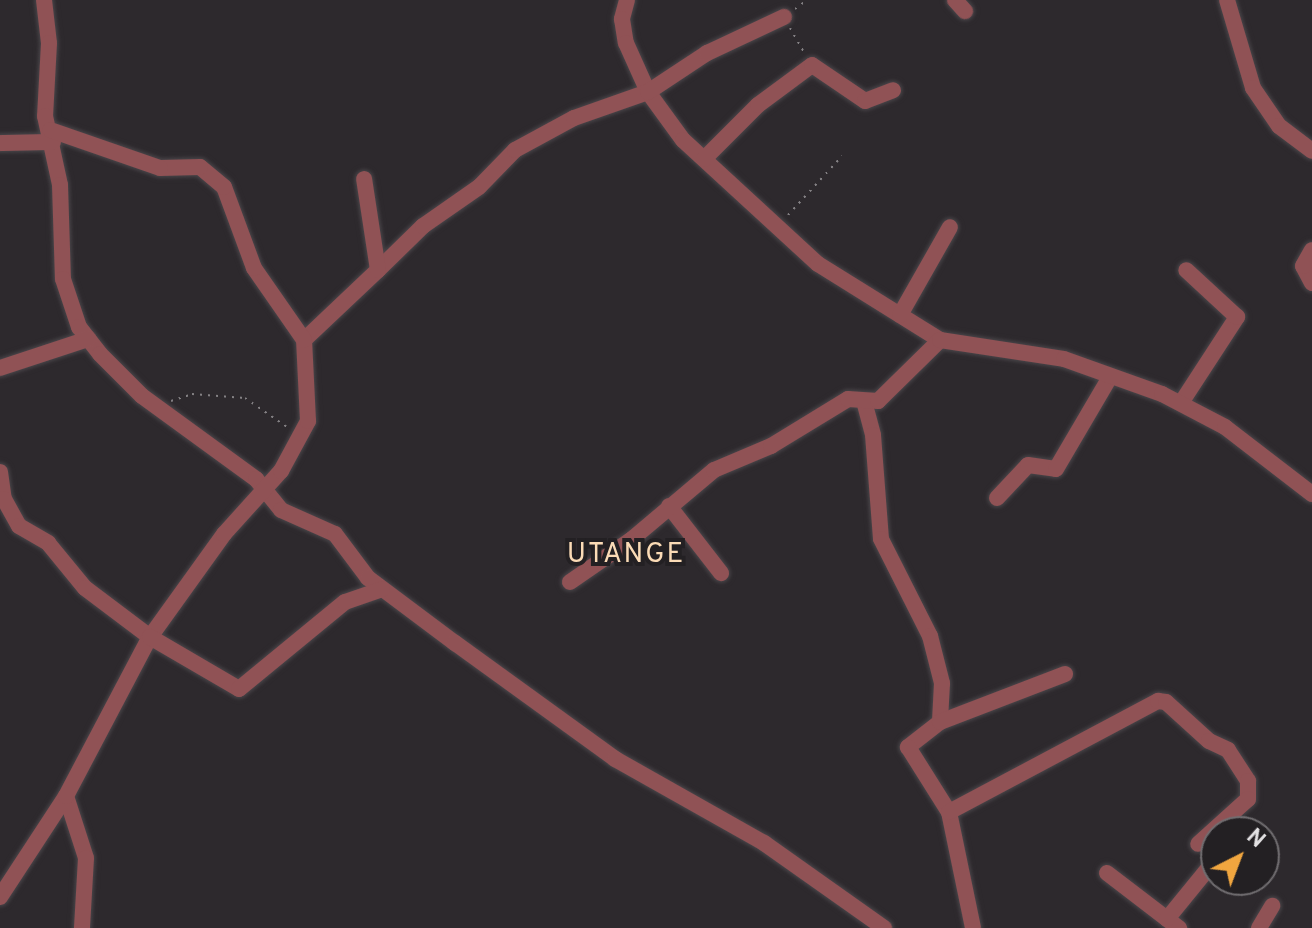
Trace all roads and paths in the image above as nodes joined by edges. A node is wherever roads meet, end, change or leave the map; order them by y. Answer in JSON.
{"nodes":[{"id":1,"x":44,"y":0,"type":"edge"},
{"id":2,"x":627,"y":0,"type":"edge"},
{"id":3,"x":807,"y":0,"type":"edge"},
{"id":4,"x":1227,"y":0,"type":"edge"},
{"id":5,"x":784,"y":17,"type":"junction"},
{"id":6,"x":812,"y":65,"type":"junction"},
{"id":7,"x":893,"y":90,"type":"dead end"},
{"id":8,"x":648,"y":92,"type":"junction"},
{"id":9,"x":52,"y":136,"type":"junction"},
{"id":10,"x":0,"y":143,"type":"edge"},
{"id":11,"x":1312,"y":151,"type":"edge"},
{"id":12,"x":842,"y":156,"type":"dead end"},
{"id":13,"x":704,"y":159,"type":"junction"},
{"id":14,"x":364,"y":179,"type":"dead end"},
{"id":15,"x":950,"y":227,"type":"dead end"},
{"id":16,"x":776,"y":228,"type":"junction"},
{"id":17,"x":1312,"y":250,"type":"edge"},
{"id":18,"x":378,"y":270,"type":"junction"},
{"id":19,"x":1186,"y":270,"type":"dead end"},
{"id":20,"x":1312,"y":283,"type":"edge"},
{"id":21,"x":900,"y":315,"type":"junction"},
{"id":22,"x":88,"y":339,"type":"junction"},
{"id":23,"x":304,"y":340,"type":"junction"},
{"id":24,"x":940,"y":340,"type":"junction"},
{"id":25,"x":0,"y":368,"type":"edge"},
{"id":26,"x":1110,"y":377,"type":"junction"},
{"id":27,"x":864,"y":401,"type":"junction"},
{"id":28,"x":1181,"y":403,"type":"junction"},
{"id":29,"x":155,"y":406,"type":"junction"},
{"id":30,"x":301,"y":437,"type":"junction"},
{"id":31,"x":0,"y":472,"type":"edge"},
{"id":32,"x":266,"y":489,"type":"junction"},
{"id":33,"x":1312,"y":494,"type":"edge"},
{"id":34,"x":997,"y":498,"type":"dead end"},
{"id":35,"x":669,"y":506,"type":"junction"},
{"id":36,"x":721,"y":573,"type":"dead end"},
{"id":37,"x":570,"y":582,"type":"dead end"},
{"id":38,"x":382,"y":589,"type":"junction"},
{"id":39,"x":150,"y":637,"type":"junction"},
{"id":40,"x":1065,"y":674,"type":"dead end"},
{"id":41,"x":940,"y":722,"type":"junction"},
{"id":42,"x":66,"y":796,"type":"junction"},
{"id":43,"x":949,"y":812,"type":"junction"},
{"id":44,"x":1198,"y":844,"type":"dead end"},
{"id":45,"x":1107,"y":873,"type":"dead end"},
{"id":46,"x":1200,"y":882,"type":"edge"},
{"id":47,"x":0,"y":897,"type":"edge"},
{"id":48,"x":1272,"y":906,"type":"dead end"},
{"id":49,"x":1173,"y":923,"type":"edge"},
{"id":50,"x":82,"y":928,"type":"edge"},
{"id":51,"x":884,"y":928,"type":"edge"},
{"id":52,"x":973,"y":928,"type":"edge"},
{"id":53,"x":1259,"y":928,"type":"edge"}],
"edges":[{"from":1,"to":9,"type":"street"},
{"from":2,"to":8,"type":"street"},
{"from":3,"to":5,"type":"path"},
{"from":4,"to":11,"type":"street"},
{"from":5,"to":6,"type":"path"},
{"from":5,"to":8,"type":"street"},
{"from":6,"to":7,"type":"street"},
{"from":6,"to":13,"type":"street"},
{"from":8,"to":13,"type":"street"},
{"from":8,"to":18,"type":"street"},
{"from":9,"to":10,"type":"street"},
{"from":9,"to":22,"type":"street"},
{"from":9,"to":23,"type":"street"},
{"from":12,"to":16,"type":"path"},
{"from":13,"to":16,"type":"street"},
{"from":14,"to":18,"type":"street"},
{"from":15,"to":21,"type":"street"},
{"from":16,"to":21,"type":"street"},
{"from":17,"to":20,"type":"street"},
{"from":18,"to":23,"type":"street"},
{"from":19,"to":28,"type":"street"},
{"from":21,"to":24,"type":"street"},
{"from":22,"to":25,"type":"street"},
{"from":22,"to":29,"type":"street"},
{"from":23,"to":30,"type":"street"},
{"from":24,"to":26,"type":"street"},
{"from":24,"to":27,"type":"street"},
{"from":26,"to":28,"type":"street"},
{"from":26,"to":34,"type":"street"},
{"from":27,"to":35,"type":"street"},
{"from":27,"to":41,"type":"street"},
{"from":28,"to":33,"type":"street"},
{"from":29,"to":30,"type":"path"},
{"from":29,"to":32,"type":"street"},
{"from":30,"to":32,"type":"street"},
{"from":31,"to":39,"type":"street"},
{"from":32,"to":38,"type":"street"},
{"from":32,"to":39,"type":"street"},
{"from":35,"to":36,"type":"street"},
{"from":35,"to":37,"type":"street"},
{"from":38,"to":39,"type":"street"},
{"from":38,"to":51,"type":"street"},
{"from":39,"to":42,"type":"street"},
{"from":40,"to":41,"type":"street"},
{"from":41,"to":43,"type":"street"},
{"from":42,"to":47,"type":"street"},
{"from":42,"to":50,"type":"street"},
{"from":43,"to":44,"type":"street"},
{"from":43,"to":52,"type":"street"},
{"from":45,"to":49,"type":"street"},
{"from":46,"to":49,"type":"street"},
{"from":48,"to":53,"type":"street"}]}
